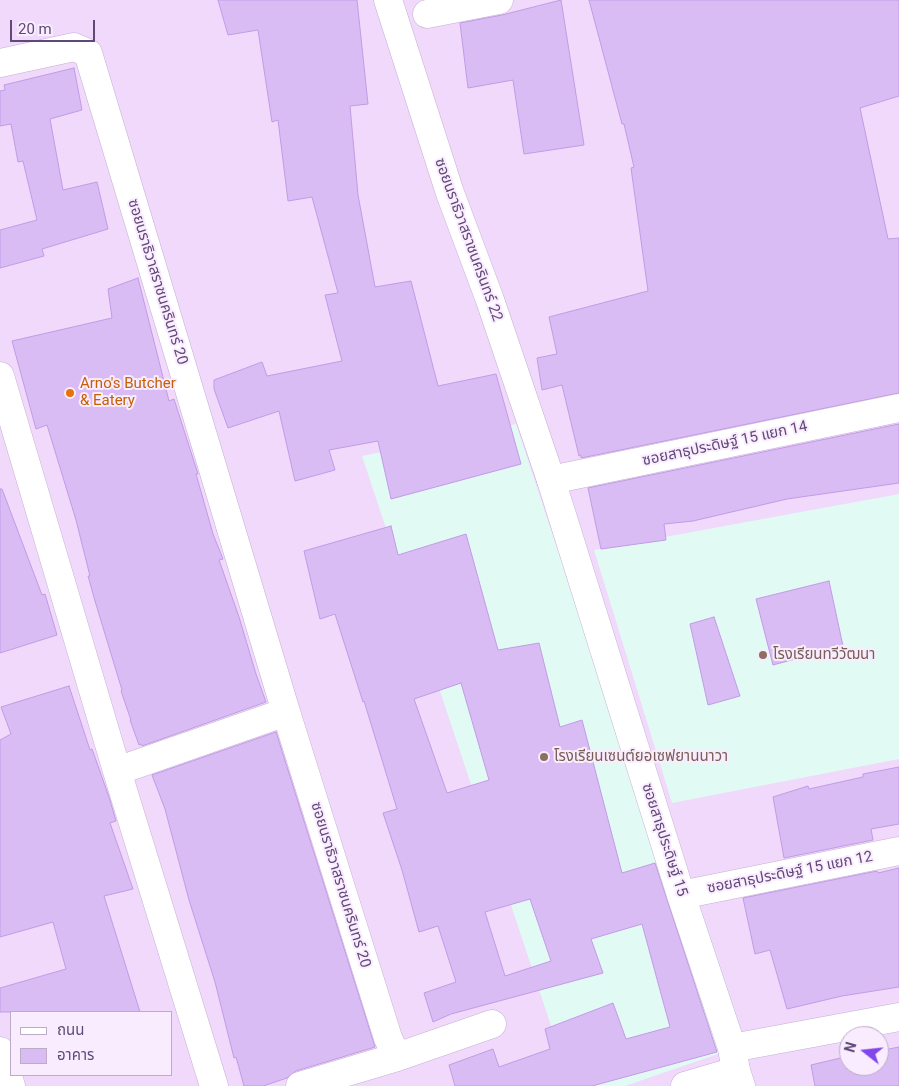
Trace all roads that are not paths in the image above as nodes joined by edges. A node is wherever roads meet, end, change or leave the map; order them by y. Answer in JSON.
{"nodes":[{"id":1,"x":388,"y":0,"type":"edge"},
{"id":2,"x":499,"y":0,"type":"edge"},
{"id":3,"x":427,"y":14,"type":"dead end"},
{"id":4,"x":0,"y":63,"type":"edge"},
{"id":5,"x":0,"y":376,"type":"edge"},
{"id":6,"x":899,"y":408,"type":"edge"},
{"id":7,"x":551,"y":480,"type":"junction"},
{"id":8,"x":286,"y":712,"type":"junction"},
{"id":9,"x":117,"y":771,"type":"junction"},
{"id":10,"x":899,"y":851,"type":"edge"},
{"id":11,"x":681,"y":895,"type":"junction"},
{"id":12,"x":899,"y":1017,"type":"edge"},
{"id":13,"x":492,"y":1024,"type":"dead end"},
{"id":14,"x":0,"y":1051,"type":"edge"},
{"id":15,"x":397,"y":1057,"type":"junction"},
{"id":16,"x":736,"y":1068,"type":"edge"},
{"id":17,"x":11,"y":1086,"type":"edge"},
{"id":18,"x":214,"y":1086,"type":"edge"},
{"id":19,"x":300,"y":1086,"type":"edge"},
{"id":20,"x":685,"y":1086,"type":"edge"}],
"edges":[{"from":1,"to":7,"type":"street","name":"ซอยนราธิวาสราชนครินทร์ 22"},
{"from":2,"to":3,"type":"street"},
{"from":4,"to":8,"type":"street","name":"ซอยนราธิวาสราชนครินทร์ 20"},
{"from":5,"to":9,"type":"street"},
{"from":6,"to":7,"type":"street","name":"ซอยสาธุประดิษฐ์ 15 แยก 14"},
{"from":7,"to":11,"type":"street","name":"ซอยสาธุประดิษฐ์ 15"},
{"from":8,"to":9,"type":"street"},
{"from":8,"to":15,"type":"street","name":"ซอยนราธิวาสราชนครินทร์ 20"},
{"from":9,"to":18,"type":"street"},
{"from":10,"to":11,"type":"street","name":"ซอยสาธุประดิษฐ์ 15 แยก 12"},
{"from":11,"to":16,"type":"street","name":"ซอยสาธุประดิษฐ์ 15"},
{"from":12,"to":16,"type":"street"},
{"from":13,"to":15,"type":"street"},
{"from":14,"to":17,"type":"street"},
{"from":15,"to":19,"type":"street"},
{"from":16,"to":20,"type":"street"}]}
